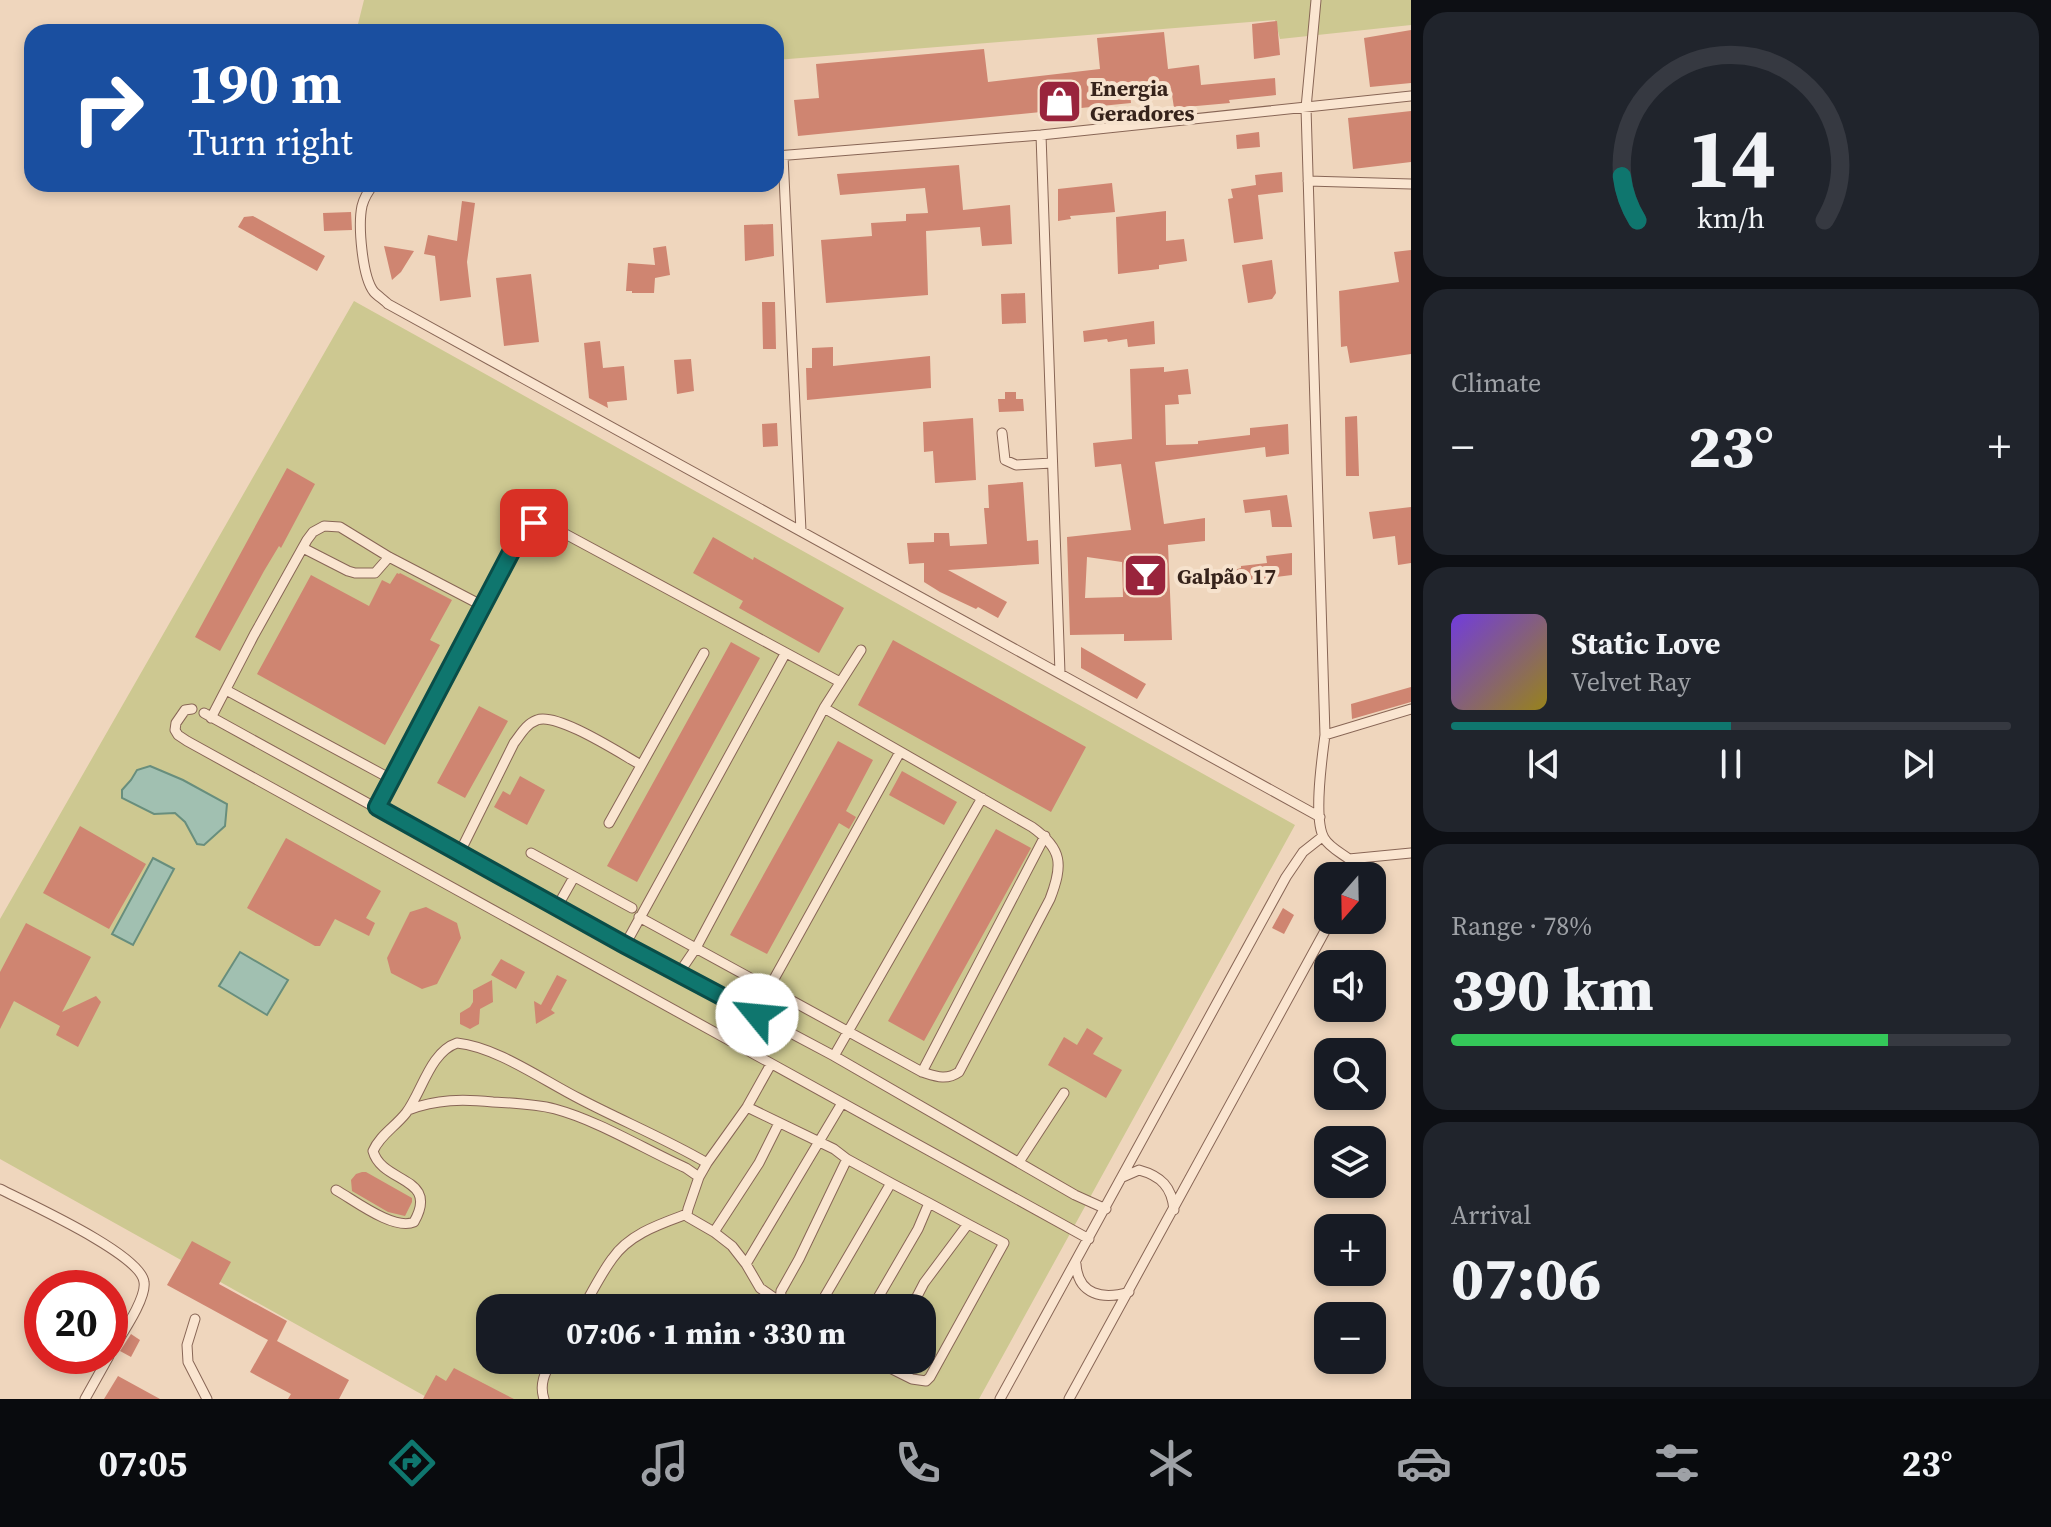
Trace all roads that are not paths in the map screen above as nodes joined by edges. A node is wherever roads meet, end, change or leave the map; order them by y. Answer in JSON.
{"nodes":[{"id":1,"x":1316,"y":0,"type":"edge"},
{"id":2,"x":1411,"y":96,"type":"edge"},
{"id":3,"x":1306,"y":108,"type":"junction"},
{"id":4,"x":1041,"y":135,"type":"junction"},
{"id":5,"x":784,"y":156,"type":"edge"},
{"id":6,"x":1308,"y":181,"type":"junction"},
{"id":7,"x":1411,"y":184,"type":"edge"},
{"id":8,"x":370,"y":192,"type":"edge"},
{"id":9,"x":782,"y":192,"type":"edge"},
{"id":10,"x":1002,"y":433,"type":"dead end"},
{"id":11,"x":1052,"y":463,"type":"junction"},
{"id":12,"x":801,"y":531,"type":"junction"},
{"id":13,"x":303,"y":548,"type":"junction"},
{"id":14,"x":389,"y":557,"type":"junction"},
{"id":15,"x":483,"y":606,"type":"junction"},
{"id":16,"x":861,"y":650,"type":"dead end"},
{"id":17,"x":704,"y":653,"type":"dead end"},
{"id":18,"x":785,"y":654,"type":"junction"},
{"id":19,"x":1060,"y":673,"type":"junction"},
{"id":20,"x":840,"y":682,"type":"junction"},
{"id":21,"x":226,"y":690,"type":"junction"},
{"id":22,"x":824,"y":708,"type":"junction"},
{"id":23,"x":192,"y":709,"type":"dead end"},
{"id":24,"x":1411,"y":709,"type":"edge"},
{"id":25,"x":1325,"y":735,"type":"junction"},
{"id":26,"x":900,"y":752,"type":"junction"},
{"id":27,"x":641,"y":765,"type":"junction"},
{"id":28,"x":391,"y":779,"type":"junction"},
{"id":29,"x":982,"y":798,"type":"junction"},
{"id":30,"x":377,"y":807,"type":"junction"},
{"id":31,"x":1320,"y":817,"type":"junction"},
{"id":32,"x":609,"y":823,"type":"dead end"},
{"id":33,"x":1045,"y":836,"type":"junction"},
{"id":34,"x":1322,"y":837,"type":"junction"},
{"id":35,"x":531,"y":853,"type":"dead end"},
{"id":36,"x":1411,"y":853,"type":"edge"},
{"id":37,"x":459,"y":854,"type":"junction"},
{"id":38,"x":1349,"y":859,"type":"joint"},
{"id":39,"x":574,"y":877,"type":"junction"},
{"id":40,"x":557,"y":907,"type":"junction"},
{"id":41,"x":632,"y":908,"type":"dead end"},
{"id":42,"x":639,"y":917,"type":"junction"},
{"id":43,"x":1323,"y":934,"type":"edge"},
{"id":44,"x":625,"y":945,"type":"junction"},
{"id":45,"x":696,"y":948,"type":"junction"},
{"id":46,"x":679,"y":973,"type":"junction"},
{"id":47,"x":769,"y":988,"type":"junction"},
{"id":48,"x":849,"y":1031,"type":"junction"},
{"id":49,"x":834,"y":1056,"type":"junction"},
{"id":50,"x":771,"y":1064,"type":"junction"},
{"id":51,"x":922,"y":1072,"type":"junction"},
{"id":52,"x":1064,"y":1093,"type":"dead end"},
{"id":53,"x":580,"y":1100,"type":"junction"},
{"id":54,"x":842,"y":1103,"type":"junction"},
{"id":55,"x":747,"y":1107,"type":"junction"},
{"id":56,"x":408,"y":1110,"type":"junction"},
{"id":57,"x":576,"y":1117,"type":"junction"},
{"id":58,"x":779,"y":1123,"type":"junction"},
{"id":59,"x":819,"y":1142,"type":"junction"},
{"id":60,"x":680,"y":1147,"type":"junction"},
{"id":61,"x":847,"y":1159,"type":"junction"},
{"id":62,"x":1019,"y":1162,"type":"junction"},
{"id":63,"x":707,"y":1163,"type":"junction"},
{"id":64,"x":675,"y":1164,"type":"junction"},
{"id":65,"x":699,"y":1177,"type":"junction"},
{"id":66,"x":1123,"y":1177,"type":"junction"},
{"id":67,"x":891,"y":1183,"type":"junction"},
{"id":68,"x":0,"y":1189,"type":"edge"},
{"id":69,"x":336,"y":1190,"type":"dead end"},
{"id":70,"x":929,"y":1203,"type":"junction"},
{"id":71,"x":1106,"y":1209,"type":"junction"},
{"id":72,"x":1174,"y":1210,"type":"junction"},
{"id":73,"x":687,"y":1214,"type":"junction"},
{"id":74,"x":968,"y":1224,"type":"junction"},
{"id":75,"x":714,"y":1232,"type":"junction"},
{"id":76,"x":1089,"y":1239,"type":"junction"},
{"id":77,"x":746,"y":1264,"type":"junction"},
{"id":78,"x":1076,"y":1264,"type":"junction"},
{"id":79,"x":1129,"y":1292,"type":"junction"},
{"id":80,"x":591,"y":1294,"type":"edge"},
{"id":81,"x":768,"y":1294,"type":"edge"},
{"id":82,"x":781,"y":1294,"type":"edge"},
{"id":83,"x":826,"y":1294,"type":"edge"},
{"id":84,"x":880,"y":1294,"type":"edge"},
{"id":85,"x":918,"y":1294,"type":"edge"},
{"id":86,"x":195,"y":1319,"type":"dead end"},
{"id":87,"x":128,"y":1321,"type":"edge"},
{"id":88,"x":936,"y":1366,"type":"edge"},
{"id":89,"x":99,"y":1374,"type":"edge"},
{"id":90,"x":545,"y":1374,"type":"edge"},
{"id":91,"x":906,"y":1374,"type":"edge"},
{"id":92,"x":932,"y":1374,"type":"edge"},
{"id":93,"x":85,"y":1399,"type":"edge"},
{"id":94,"x":207,"y":1399,"type":"edge"},
{"id":95,"x":544,"y":1399,"type":"edge"},
{"id":96,"x":1000,"y":1399,"type":"edge"},
{"id":97,"x":1069,"y":1399,"type":"edge"}],
"edges":[{"from":1,"to":3,"type":"lane"},
{"from":2,"to":3,"type":"lane"},
{"from":3,"to":4,"type":"lane"},
{"from":3,"to":6,"type":"lane"},
{"from":4,"to":5,"type":"lane"},
{"from":4,"to":11,"type":"lane"},
{"from":6,"to":7,"type":"lane"},
{"from":6,"to":25,"type":"lane"},
{"from":8,"to":12,"type":"lane"},
{"from":9,"to":12,"type":"lane"},
{"from":10,"to":11,"type":"lane"},
{"from":11,"to":19,"type":"lane"},
{"from":12,"to":19,"type":"lane"},
{"from":13,"to":14,"type":"lane"},
{"from":13,"to":14,"type":"lane"},
{"from":13,"to":21,"type":"lane"},
{"from":14,"to":15,"type":"lane"},
{"from":15,"to":18,"type":"lane"},
{"from":15,"to":28,"type":"lane"},
{"from":16,"to":20,"type":"lane"},
{"from":17,"to":27,"type":"lane"},
{"from":18,"to":20,"type":"lane"},
{"from":18,"to":42,"type":"lane"},
{"from":19,"to":31,"type":"lane"},
{"from":20,"to":22,"type":"lane"},
{"from":21,"to":28,"type":"lane"},
{"from":21,"to":30,"type":"lane"},
{"from":22,"to":26,"type":"lane"},
{"from":22,"to":45,"type":"lane"},
{"from":23,"to":50,"type":"lane"},
{"from":24,"to":25,"type":"lane"},
{"from":25,"to":31,"type":"lane"},
{"from":26,"to":29,"type":"lane"},
{"from":26,"to":47,"type":"lane"},
{"from":27,"to":32,"type":"lane"},
{"from":27,"to":37,"type":"lane"},
{"from":28,"to":30,"type":"lane"},
{"from":29,"to":33,"type":"lane"},
{"from":29,"to":48,"type":"lane"},
{"from":30,"to":37,"type":"lane"},
{"from":31,"to":34,"type":"lane"},
{"from":33,"to":51,"type":"lane"},
{"from":33,"to":51,"type":"lane"},
{"from":34,"to":38,"type":"lane"},
{"from":34,"to":66,"type":"lane"},
{"from":35,"to":39,"type":"lane"},
{"from":36,"to":38,"type":"lane"},
{"from":37,"to":40,"type":"lane"},
{"from":39,"to":40,"type":"lane"},
{"from":39,"to":41,"type":"lane"},
{"from":40,"to":44,"type":"lane"},
{"from":42,"to":44,"type":"lane"},
{"from":42,"to":45,"type":"lane"},
{"from":43,"to":72,"type":"lane"},
{"from":44,"to":46,"type":"lane"},
{"from":45,"to":46,"type":"lane"},
{"from":45,"to":47,"type":"lane"},
{"from":46,"to":49,"type":"lane"},
{"from":47,"to":48,"type":"lane"},
{"from":48,"to":49,"type":"lane"},
{"from":48,"to":51,"type":"lane"},
{"from":49,"to":62,"type":"lane"},
{"from":50,"to":54,"type":"lane"},
{"from":50,"to":55,"type":"lane"},
{"from":52,"to":62,"type":"lane"},
{"from":53,"to":56,"type":"lane"},
{"from":53,"to":57,"type":"lane"},
{"from":53,"to":60,"type":"lane"},
{"from":54,"to":59,"type":"lane"},
{"from":54,"to":76,"type":"lane"},
{"from":55,"to":58,"type":"lane"},
{"from":55,"to":63,"type":"lane"},
{"from":56,"to":57,"type":"lane"},
{"from":56,"to":69,"type":"lane"},
{"from":57,"to":64,"type":"lane"},
{"from":58,"to":59,"type":"lane"},
{"from":58,"to":75,"type":"lane"},
{"from":59,"to":61,"type":"lane"},
{"from":59,"to":77,"type":"lane"},
{"from":60,"to":63,"type":"lane"},
{"from":60,"to":64,"type":"lane"},
{"from":61,"to":67,"type":"lane"},
{"from":61,"to":82,"type":"lane"},
{"from":62,"to":71,"type":"lane"},
{"from":63,"to":65,"type":"lane"},
{"from":64,"to":65,"type":"lane"},
{"from":65,"to":73,"type":"lane"},
{"from":66,"to":71,"type":"lane"},
{"from":66,"to":72,"type":"lane"},
{"from":67,"to":70,"type":"lane"},
{"from":67,"to":83,"type":"lane"},
{"from":68,"to":87,"type":"lane"},
{"from":70,"to":74,"type":"lane"},
{"from":70,"to":84,"type":"lane"},
{"from":71,"to":76,"type":"lane"},
{"from":72,"to":79,"type":"lane"},
{"from":73,"to":75,"type":"lane"},
{"from":73,"to":80,"type":"lane"},
{"from":74,"to":85,"type":"lane"},
{"from":74,"to":88,"type":"lane"},
{"from":75,"to":77,"type":"lane"},
{"from":76,"to":78,"type":"lane"},
{"from":77,"to":81,"type":"lane"},
{"from":78,"to":79,"type":"lane"},
{"from":78,"to":96,"type":"lane"},
{"from":79,"to":97,"type":"lane"},
{"from":86,"to":94,"type":"lane"},
{"from":89,"to":93,"type":"lane"},
{"from":90,"to":95,"type":"lane"},
{"from":91,"to":92,"type":"lane"}]}
